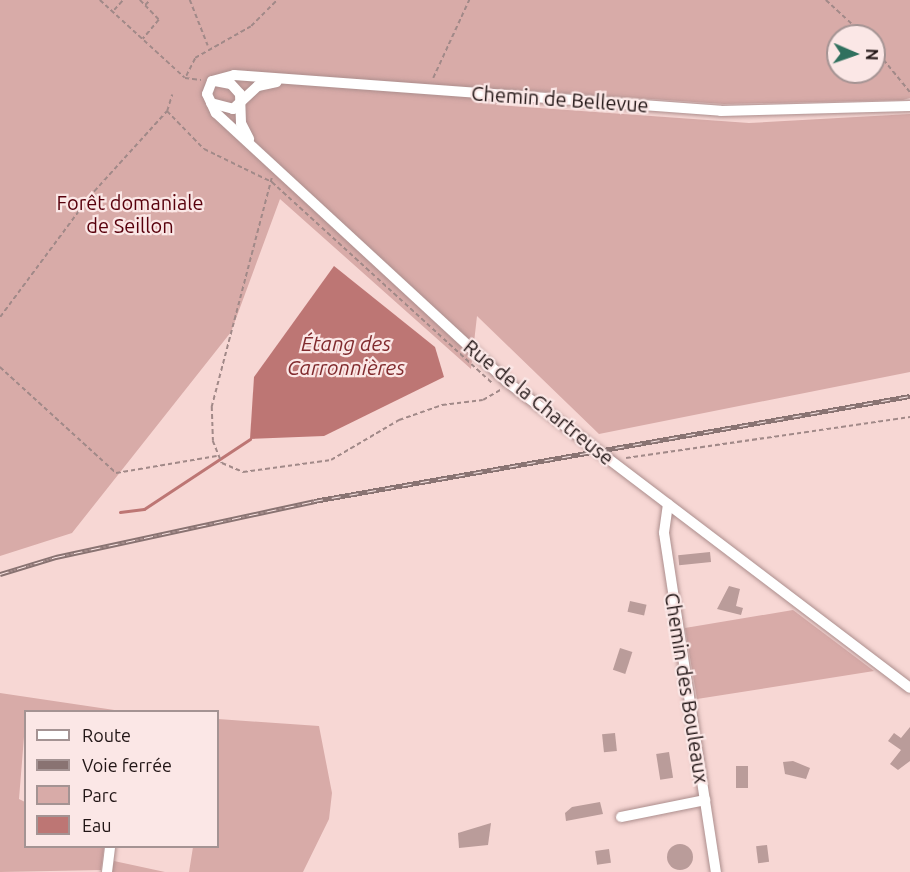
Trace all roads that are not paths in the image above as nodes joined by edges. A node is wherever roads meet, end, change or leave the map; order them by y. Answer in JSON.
{"nodes":[{"id":1,"x":302,"y":80,"type":"junction"},
{"id":2,"x":212,"y":81,"type":"junction"},
{"id":3,"x":211,"y":102,"type":"junction"},
{"id":4,"x":241,"y":104,"type":"junction"},
{"id":5,"x":910,"y":105,"type":"edge"},
{"id":6,"x":257,"y":148,"type":"junction"},
{"id":7,"x":668,"y":504,"type":"junction"},
{"id":8,"x":910,"y":688,"type":"edge"},
{"id":9,"x":705,"y":800,"type":"junction"},
{"id":10,"x":621,"y":817,"type":"dead end"},
{"id":11,"x":110,"y":848,"type":"edge"},
{"id":12,"x":107,"y":872,"type":"edge"},
{"id":13,"x":716,"y":872,"type":"edge"}],
"edges":[{"from":1,"to":2,"type":"street","name":"Chemin de Bellevue"},
{"from":1,"to":4,"type":"street"},
{"from":1,"to":5,"type":"street","name":"Chemin de Bellevue"},
{"from":2,"to":3,"type":"street"},
{"from":2,"to":4,"type":"street"},
{"from":3,"to":4,"type":"street"},
{"from":3,"to":6,"type":"street","name":"Rue de la Chartreuse"},
{"from":4,"to":6,"type":"street"},
{"from":6,"to":7,"type":"street","name":"Rue de la Chartreuse"},
{"from":7,"to":8,"type":"street","name":"Rue de la Chartreuse"},
{"from":7,"to":9,"type":"street","name":"Chemin des Bouleaux"},
{"from":9,"to":10,"type":"street"},
{"from":9,"to":13,"type":"street","name":"Chemin des Bouleaux"},
{"from":11,"to":12,"type":"street"}]}
